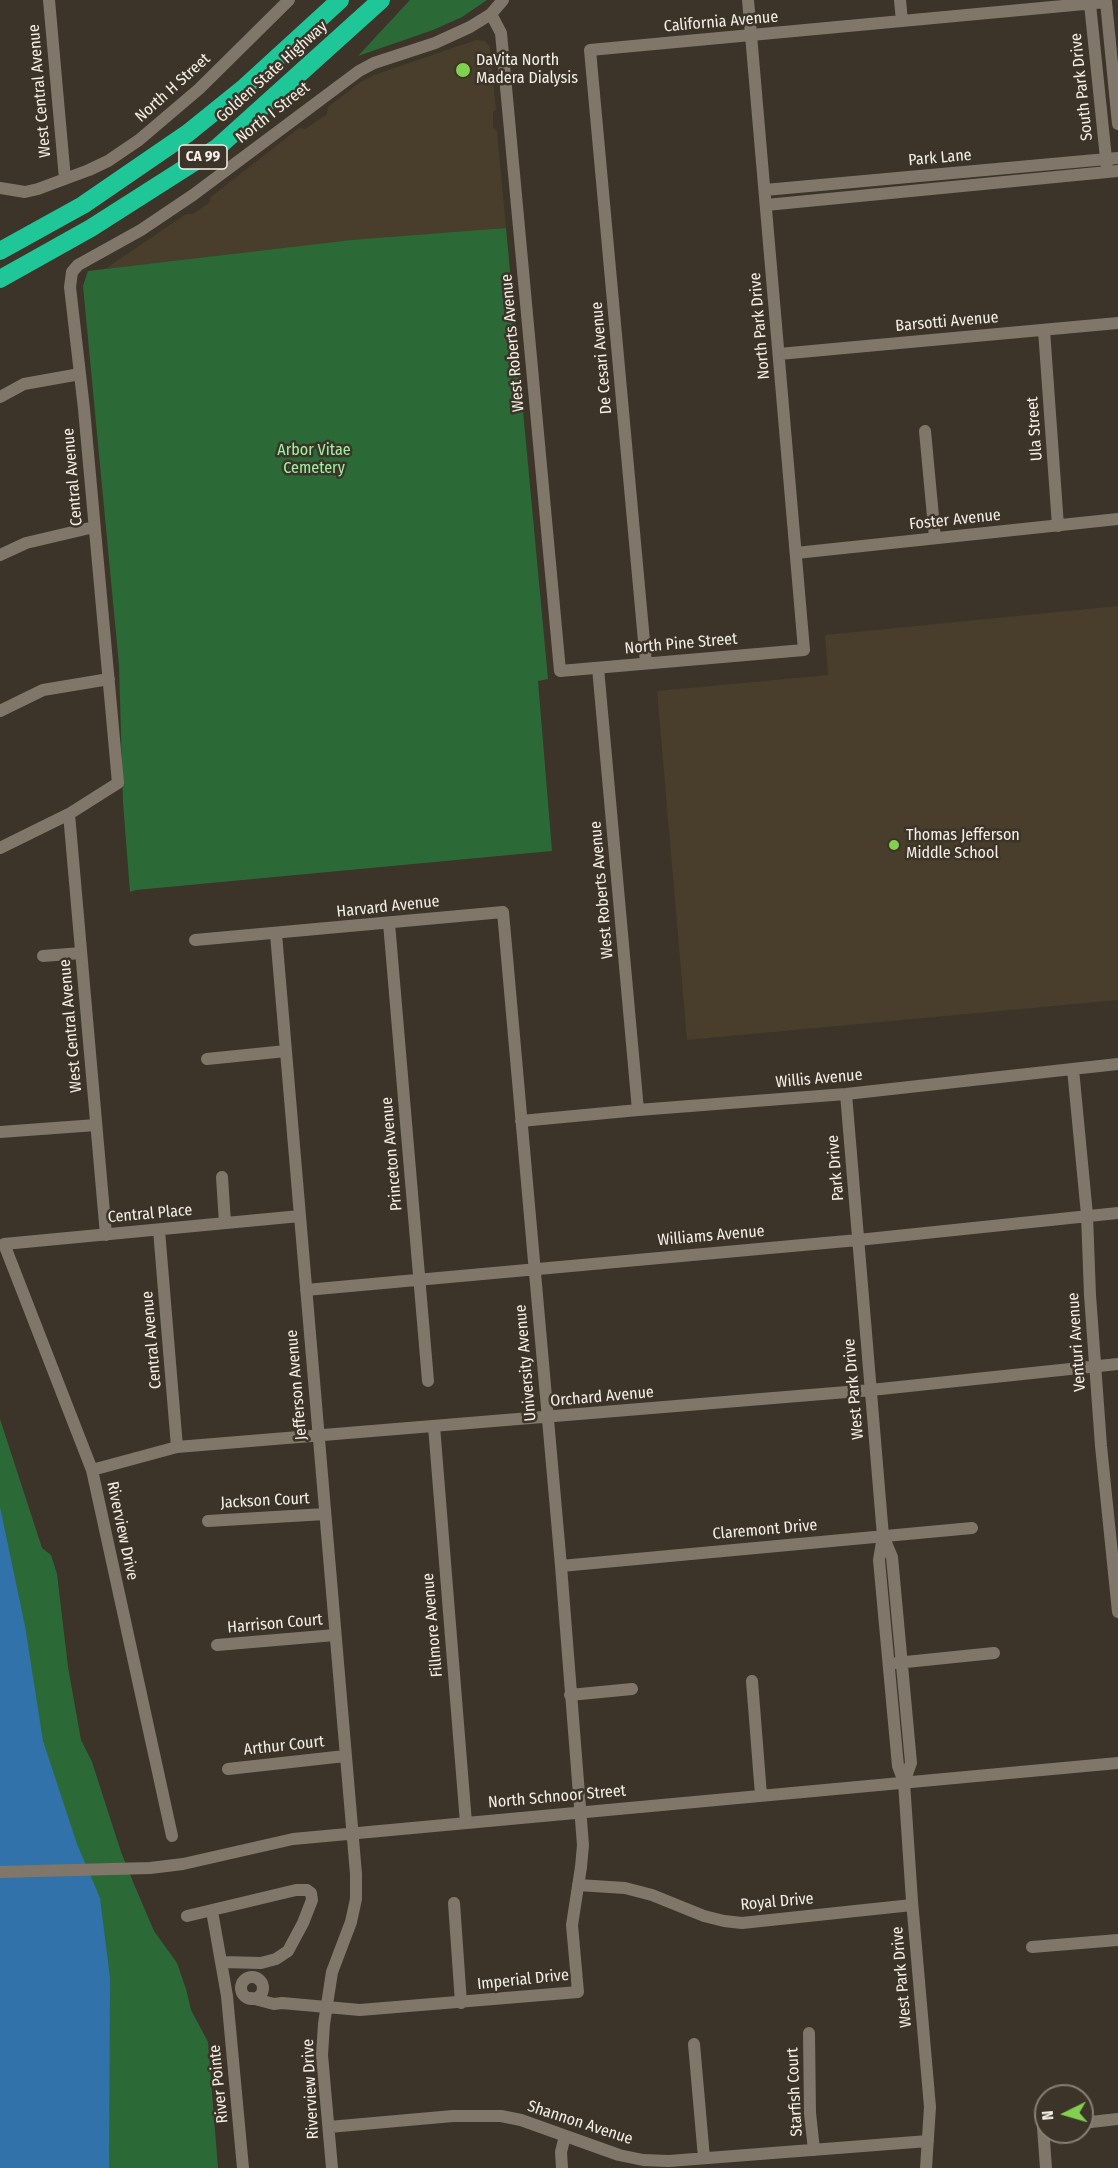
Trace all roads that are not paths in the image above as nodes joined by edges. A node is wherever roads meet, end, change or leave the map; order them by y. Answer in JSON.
{"nodes":[{"id":1,"x":49,"y":0,"type":"edge"},
{"id":2,"x":289,"y":0,"type":"edge"},
{"id":3,"x":340,"y":0,"type":"edge"},
{"id":4,"x":381,"y":0,"type":"edge"},
{"id":5,"x":503,"y":0,"type":"edge"},
{"id":6,"x":748,"y":0,"type":"edge"},
{"id":7,"x":900,"y":0,"type":"edge"},
{"id":8,"x":1105,"y":1,"type":"edge"},
{"id":9,"x":1088,"y":2,"type":"edge"},
{"id":10,"x":491,"y":14,"type":"junction"},
{"id":11,"x":902,"y":21,"type":"junction"},
{"id":12,"x":751,"y":35,"type":"junction"},
{"id":13,"x":590,"y":50,"type":"joint"},
{"id":14,"x":1118,"y":124,"type":"edge"},
{"id":15,"x":1112,"y":165,"type":"edge"},
{"id":16,"x":65,"y":178,"type":"junction"},
{"id":17,"x":0,"y":188,"type":"edge"},
{"id":18,"x":765,"y":190,"type":"junction"},
{"id":19,"x":766,"y":205,"type":"junction"},
{"id":20,"x":0,"y":251,"type":"edge"},
{"id":21,"x":72,"y":272,"type":"joint"},
{"id":22,"x":0,"y":279,"type":"edge"},
{"id":23,"x":1118,"y":323,"type":"edge"},
{"id":24,"x":1044,"y":330,"type":"junction"},
{"id":25,"x":779,"y":354,"type":"junction"},
{"id":26,"x":80,"y":374,"type":"junction"},
{"id":27,"x":0,"y":397,"type":"edge"},
{"id":28,"x":926,"y":431,"type":"dead end"},
{"id":29,"x":1118,"y":519,"type":"edge"},
{"id":30,"x":1058,"y":526,"type":"junction"},
{"id":31,"x":94,"y":527,"type":"junction"},
{"id":32,"x":935,"y":538,"type":"junction"},
{"id":33,"x":796,"y":553,"type":"junction"},
{"id":34,"x":0,"y":555,"type":"edge"},
{"id":35,"x":804,"y":650,"type":"joint"},
{"id":36,"x":646,"y":663,"type":"junction"},
{"id":37,"x":598,"y":668,"type":"junction"},
{"id":38,"x":560,"y":670,"type":"joint"},
{"id":39,"x":109,"y":679,"type":"junction"},
{"id":40,"x":0,"y":711,"type":"edge"},
{"id":41,"x":69,"y":814,"type":"junction"},
{"id":42,"x":0,"y":848,"type":"edge"},
{"id":43,"x":502,"y":912,"type":"joint"},
{"id":44,"x":389,"y":923,"type":"junction"},
{"id":45,"x":276,"y":934,"type":"junction"},
{"id":46,"x":195,"y":940,"type":"dead end"},
{"id":47,"x":81,"y":952,"type":"junction"},
{"id":48,"x":43,"y":956,"type":"dead end"},
{"id":49,"x":286,"y":1051,"type":"junction"},
{"id":50,"x":207,"y":1059,"type":"dead end"},
{"id":51,"x":1118,"y":1064,"type":"edge"},
{"id":52,"x":1073,"y":1069,"type":"junction"},
{"id":53,"x":846,"y":1094,"type":"junction"},
{"id":54,"x":638,"y":1110,"type":"junction"},
{"id":55,"x":521,"y":1121,"type":"junction"},
{"id":56,"x":96,"y":1125,"type":"junction"},
{"id":57,"x":0,"y":1132,"type":"edge"},
{"id":58,"x":222,"y":1177,"type":"dead end"},
{"id":59,"x":1118,"y":1213,"type":"edge"},
{"id":60,"x":1087,"y":1215,"type":"junction"},
{"id":61,"x":300,"y":1216,"type":"junction"},
{"id":62,"x":225,"y":1223,"type":"junction"},
{"id":63,"x":159,"y":1230,"type":"junction"},
{"id":64,"x":106,"y":1234,"type":"junction"},
{"id":65,"x":858,"y":1240,"type":"junction"},
{"id":66,"x":4,"y":1244,"type":"joint"},
{"id":67,"x":534,"y":1268,"type":"junction"},
{"id":68,"x":419,"y":1279,"type":"junction"},
{"id":69,"x":306,"y":1290,"type":"junction"},
{"id":70,"x":1118,"y":1364,"type":"edge"},
{"id":71,"x":1096,"y":1366,"type":"junction"},
{"id":72,"x":428,"y":1382,"type":"dead end"},
{"id":73,"x":871,"y":1390,"type":"junction"},
{"id":74,"x":548,"y":1418,"type":"junction"},
{"id":75,"x":434,"y":1426,"type":"junction"},
{"id":76,"x":318,"y":1436,"type":"junction"},
{"id":77,"x":177,"y":1447,"type":"junction"},
{"id":78,"x":92,"y":1470,"type":"junction"},
{"id":79,"x":325,"y":1514,"type":"junction"},
{"id":80,"x":208,"y":1521,"type":"dead end"},
{"id":81,"x":972,"y":1528,"type":"dead end"},
{"id":82,"x":883,"y":1536,"type":"junction"},
{"id":83,"x":561,"y":1566,"type":"junction"},
{"id":84,"x":1115,"y":1567,"type":"edge"},
{"id":85,"x":1118,"y":1612,"type":"edge"},
{"id":86,"x":335,"y":1635,"type":"junction"},
{"id":87,"x":217,"y":1645,"type":"dead end"},
{"id":88,"x":994,"y":1653,"type":"dead end"},
{"id":89,"x":895,"y":1663,"type":"junction"},
{"id":90,"x":752,"y":1681,"type":"dead end"},
{"id":91,"x":632,"y":1689,"type":"dead end"},
{"id":92,"x":570,"y":1695,"type":"junction"},
{"id":93,"x":345,"y":1756,"type":"junction"},
{"id":94,"x":1118,"y":1763,"type":"edge"},
{"id":95,"x":228,"y":1769,"type":"dead end"},
{"id":96,"x":904,"y":1782,"type":"junction"},
{"id":97,"x":761,"y":1795,"type":"junction"},
{"id":98,"x":580,"y":1812,"type":"junction"},
{"id":99,"x":466,"y":1822,"type":"junction"},
{"id":100,"x":354,"y":1833,"type":"junction"},
{"id":101,"x":172,"y":1836,"type":"dead end"},
{"id":102,"x":0,"y":1872,"type":"edge"},
{"id":103,"x":578,"y":1885,"type":"junction"},
{"id":104,"x":454,"y":1904,"type":"dead end"},
{"id":105,"x":912,"y":1905,"type":"junction"},
{"id":106,"x":212,"y":1911,"type":"junction"},
{"id":107,"x":187,"y":1916,"type":"dead end"},
{"id":108,"x":1118,"y":1940,"type":"edge"},
{"id":109,"x":1032,"y":1947,"type":"dead end"},
{"id":110,"x":223,"y":1968,"type":"junction"},
{"id":111,"x":246,"y":1978,"type":"junction"},
{"id":112,"x":262,"y":1990,"type":"junction"},
{"id":113,"x":226,"y":1996,"type":"junction"},
{"id":114,"x":248,"y":1997,"type":"junction"},
{"id":115,"x":282,"y":2003,"type":"junction"},
{"id":116,"x":461,"y":2003,"type":"junction"},
{"id":117,"x":327,"y":2007,"type":"junction"},
{"id":118,"x":808,"y":2033,"type":"dead end"},
{"id":119,"x":694,"y":2044,"type":"dead end"},
{"id":120,"x":1118,"y":2119,"type":"edge"},
{"id":121,"x":1094,"y":2122,"type":"edge"},
{"id":122,"x":329,"y":2127,"type":"junction"},
{"id":123,"x":565,"y":2136,"type":"junction"},
{"id":124,"x":928,"y":2141,"type":"junction"},
{"id":125,"x":1045,"y":2144,"type":"edge"},
{"id":126,"x":814,"y":2150,"type":"junction"},
{"id":127,"x":704,"y":2158,"type":"junction"},
{"id":128,"x":243,"y":2168,"type":"edge"},
{"id":129,"x":332,"y":2168,"type":"edge"},
{"id":130,"x":562,"y":2168,"type":"edge"},
{"id":131,"x":926,"y":2168,"type":"edge"},
{"id":132,"x":1046,"y":2168,"type":"edge"}],
"edges":[{"from":1,"to":16,"type":"street","name":"West Central Avenue"},
{"from":2,"to":16,"type":"street","name":"North H Street"},
{"from":3,"to":20,"type":"highway","name":"Golden State Highway","number":"CA 99"},
{"from":4,"to":22,"type":"highway","name":"Golden State Highway","number":"CA 99"},
{"from":5,"to":10,"type":"street","name":"North I Street"},
{"from":6,"to":12,"type":"street","name":"North Park Drive"},
{"from":7,"to":11,"type":"street"},
{"from":8,"to":9,"type":"street","name":"California Avenue"},
{"from":8,"to":14,"type":"street","name":"South Park Drive"},
{"from":9,"to":11,"type":"street","name":"California Avenue"},
{"from":9,"to":15,"type":"street","name":"South Park Drive"},
{"from":10,"to":21,"type":"street","name":"North I Street"},
{"from":10,"to":38,"type":"street","name":"West Roberts Avenue"},
{"from":11,"to":12,"type":"street","name":"California Avenue"},
{"from":12,"to":13,"type":"street","name":"California Avenue"},
{"from":12,"to":18,"type":"street","name":"North Park Drive"},
{"from":13,"to":36,"type":"street","name":"De Cesari Avenue"},
{"from":15,"to":18,"type":"street","name":"Park Lane"},
{"from":15,"to":19,"type":"street","name":"Park Lane"},
{"from":16,"to":17,"type":"street","name":"North H Street"},
{"from":18,"to":19,"type":"street","name":"North Park Drive"},
{"from":19,"to":25,"type":"street","name":"North Park Drive"},
{"from":21,"to":26,"type":"street","name":"Central Avenue"},
{"from":23,"to":24,"type":"street","name":"Barsotti Avenue"},
{"from":24,"to":25,"type":"street","name":"Barsotti Avenue"},
{"from":24,"to":30,"type":"street","name":"Ula Street"},
{"from":25,"to":33,"type":"street","name":"North Park Drive"},
{"from":26,"to":27,"type":"street"},
{"from":26,"to":31,"type":"street","name":"Central Avenue"},
{"from":28,"to":32,"type":"street"},
{"from":29,"to":30,"type":"street","name":"Foster Avenue"},
{"from":30,"to":32,"type":"street","name":"Foster Avenue"},
{"from":31,"to":34,"type":"street"},
{"from":31,"to":39,"type":"street","name":"Central Avenue"},
{"from":32,"to":33,"type":"street","name":"Foster Avenue"},
{"from":33,"to":35,"type":"street","name":"North Park Drive"},
{"from":35,"to":36,"type":"street","name":"North Pine Street"},
{"from":36,"to":37,"type":"street","name":"North Pine Street"},
{"from":37,"to":38,"type":"street","name":"North Pine Street"},
{"from":37,"to":54,"type":"street","name":"West Roberts Avenue"},
{"from":39,"to":40,"type":"street"},
{"from":39,"to":41,"type":"street"},
{"from":41,"to":42,"type":"street"},
{"from":41,"to":47,"type":"street","name":"West Central Avenue"},
{"from":43,"to":44,"type":"street","name":"Harvard Avenue"},
{"from":43,"to":55,"type":"street","name":"University Avenue"},
{"from":44,"to":45,"type":"street","name":"Harvard Avenue"},
{"from":44,"to":68,"type":"street","name":"Princeton Avenue"},
{"from":45,"to":46,"type":"street","name":"Harvard Avenue"},
{"from":45,"to":49,"type":"street","name":"Jefferson Avenue"},
{"from":47,"to":48,"type":"street"},
{"from":47,"to":56,"type":"street","name":"West Central Avenue"},
{"from":49,"to":50,"type":"street"},
{"from":49,"to":61,"type":"street","name":"Jefferson Avenue"},
{"from":51,"to":52,"type":"street","name":"Willis Avenue"},
{"from":52,"to":53,"type":"street","name":"Willis Avenue"},
{"from":52,"to":60,"type":"street","name":"Venturi Avenue"},
{"from":53,"to":54,"type":"street","name":"Willis Avenue"},
{"from":53,"to":65,"type":"street","name":"Park Drive"},
{"from":54,"to":55,"type":"street","name":"Willis Avenue"},
{"from":55,"to":67,"type":"street","name":"University Avenue"},
{"from":56,"to":57,"type":"street"},
{"from":56,"to":64,"type":"street","name":"West Central Avenue"},
{"from":58,"to":62,"type":"street"},
{"from":59,"to":60,"type":"street","name":"Williams Avenue"},
{"from":60,"to":65,"type":"street","name":"Williams Avenue"},
{"from":60,"to":71,"type":"street","name":"Venturi Avenue"},
{"from":61,"to":62,"type":"street","name":"Central Place"},
{"from":61,"to":69,"type":"street","name":"Jefferson Avenue"},
{"from":62,"to":63,"type":"street","name":"Central Place"},
{"from":63,"to":64,"type":"street","name":"Central Place"},
{"from":63,"to":77,"type":"street","name":"Central Avenue"},
{"from":64,"to":66,"type":"street","name":"Central Place"},
{"from":65,"to":67,"type":"street","name":"Williams Avenue"},
{"from":65,"to":73,"type":"street","name":"West Park Drive"},
{"from":66,"to":78,"type":"street","name":"Riverview Drive"},
{"from":67,"to":68,"type":"street","name":"Williams Avenue"},
{"from":67,"to":74,"type":"street","name":"University Avenue"},
{"from":68,"to":69,"type":"street","name":"Williams Avenue"},
{"from":68,"to":72,"type":"street","name":"Princeton Avenue"},
{"from":69,"to":76,"type":"street","name":"Jefferson Avenue"},
{"from":70,"to":71,"type":"street","name":"Orchard Avenue"},
{"from":71,"to":73,"type":"street","name":"Orchard Avenue"},
{"from":71,"to":84,"type":"street","name":"Venturi Avenue"},
{"from":73,"to":74,"type":"street","name":"Orchard Avenue"},
{"from":73,"to":82,"type":"street","name":"West Park Drive"},
{"from":74,"to":75,"type":"street","name":"Orchard Avenue"},
{"from":74,"to":83,"type":"street","name":"University Avenue"},
{"from":75,"to":76,"type":"street","name":"Orchard Avenue"},
{"from":75,"to":99,"type":"street","name":"Fillmore Avenue"},
{"from":76,"to":77,"type":"street","name":"Orchard Avenue"},
{"from":76,"to":79,"type":"street","name":"Jefferson Avenue"},
{"from":77,"to":78,"type":"street","name":"Orchard Avenue"},
{"from":78,"to":101,"type":"street","name":"Riverview Drive"},
{"from":79,"to":80,"type":"street","name":"Jackson Court"},
{"from":79,"to":86,"type":"street","name":"Jefferson Avenue"},
{"from":81,"to":82,"type":"street","name":"Claremont Drive"},
{"from":82,"to":83,"type":"street","name":"Claremont Drive"},
{"from":82,"to":89,"type":"street","name":"West Park Drive"},
{"from":83,"to":92,"type":"street","name":"University Avenue"},
{"from":84,"to":85,"type":"street","name":"Venturi Avenue"},
{"from":86,"to":87,"type":"street","name":"Harrison Court"},
{"from":86,"to":93,"type":"street","name":"Jefferson Avenue"},
{"from":88,"to":89,"type":"street"},
{"from":89,"to":96,"type":"street","name":"West Park Drive"},
{"from":90,"to":97,"type":"street"},
{"from":91,"to":92,"type":"street"},
{"from":92,"to":98,"type":"street","name":"University Avenue"},
{"from":93,"to":95,"type":"street","name":"Arthur Court"},
{"from":93,"to":100,"type":"street","name":"Jefferson Avenue"},
{"from":94,"to":96,"type":"street","name":"North Schnoor Street"},
{"from":96,"to":97,"type":"street","name":"North Schnoor Street"},
{"from":96,"to":105,"type":"street","name":"West Park Drive"},
{"from":97,"to":98,"type":"street","name":"North Schnoor Street"},
{"from":98,"to":99,"type":"street","name":"North Schnoor Street"},
{"from":98,"to":103,"type":"street","name":"Imperial Drive"},
{"from":99,"to":100,"type":"street","name":"North Schnoor Street"},
{"from":100,"to":102,"type":"street","name":"North Schnoor Street"},
{"from":100,"to":117,"type":"street","name":"Riverview Drive"},
{"from":103,"to":105,"type":"street","name":"Royal Drive"},
{"from":103,"to":116,"type":"street","name":"Imperial Drive"},
{"from":104,"to":116,"type":"street"},
{"from":105,"to":124,"type":"street","name":"West Park Drive"},
{"from":106,"to":107,"type":"street"},
{"from":106,"to":110,"type":"street","name":"River Pointe"},
{"from":106,"to":110,"type":"street"},
{"from":108,"to":109,"type":"street"},
{"from":110,"to":111,"type":"street"},
{"from":110,"to":113,"type":"street","name":"River Pointe"},
{"from":111,"to":112,"type":"street"},
{"from":111,"to":114,"type":"street"},
{"from":112,"to":114,"type":"street"},
{"from":112,"to":115,"type":"street"},
{"from":113,"to":114,"type":"street"},
{"from":113,"to":128,"type":"street","name":"River Pointe"},
{"from":114,"to":115,"type":"street"},
{"from":115,"to":117,"type":"street"},
{"from":116,"to":117,"type":"street","name":"Imperial Drive"},
{"from":117,"to":122,"type":"street","name":"Riverview Drive"},
{"from":118,"to":126,"type":"street","name":"Starfish Court"},
{"from":119,"to":127,"type":"street"},
{"from":120,"to":121,"type":"street"},
{"from":122,"to":123,"type":"street","name":"Shannon Avenue"},
{"from":122,"to":129,"type":"street","name":"Riverview Drive"},
{"from":123,"to":127,"type":"street","name":"Shannon Avenue"},
{"from":123,"to":130,"type":"street"},
{"from":124,"to":126,"type":"street","name":"Shannon Avenue"},
{"from":124,"to":131,"type":"street","name":"West Park Drive"},
{"from":125,"to":132,"type":"street"},
{"from":126,"to":127,"type":"street","name":"Shannon Avenue"}]}
